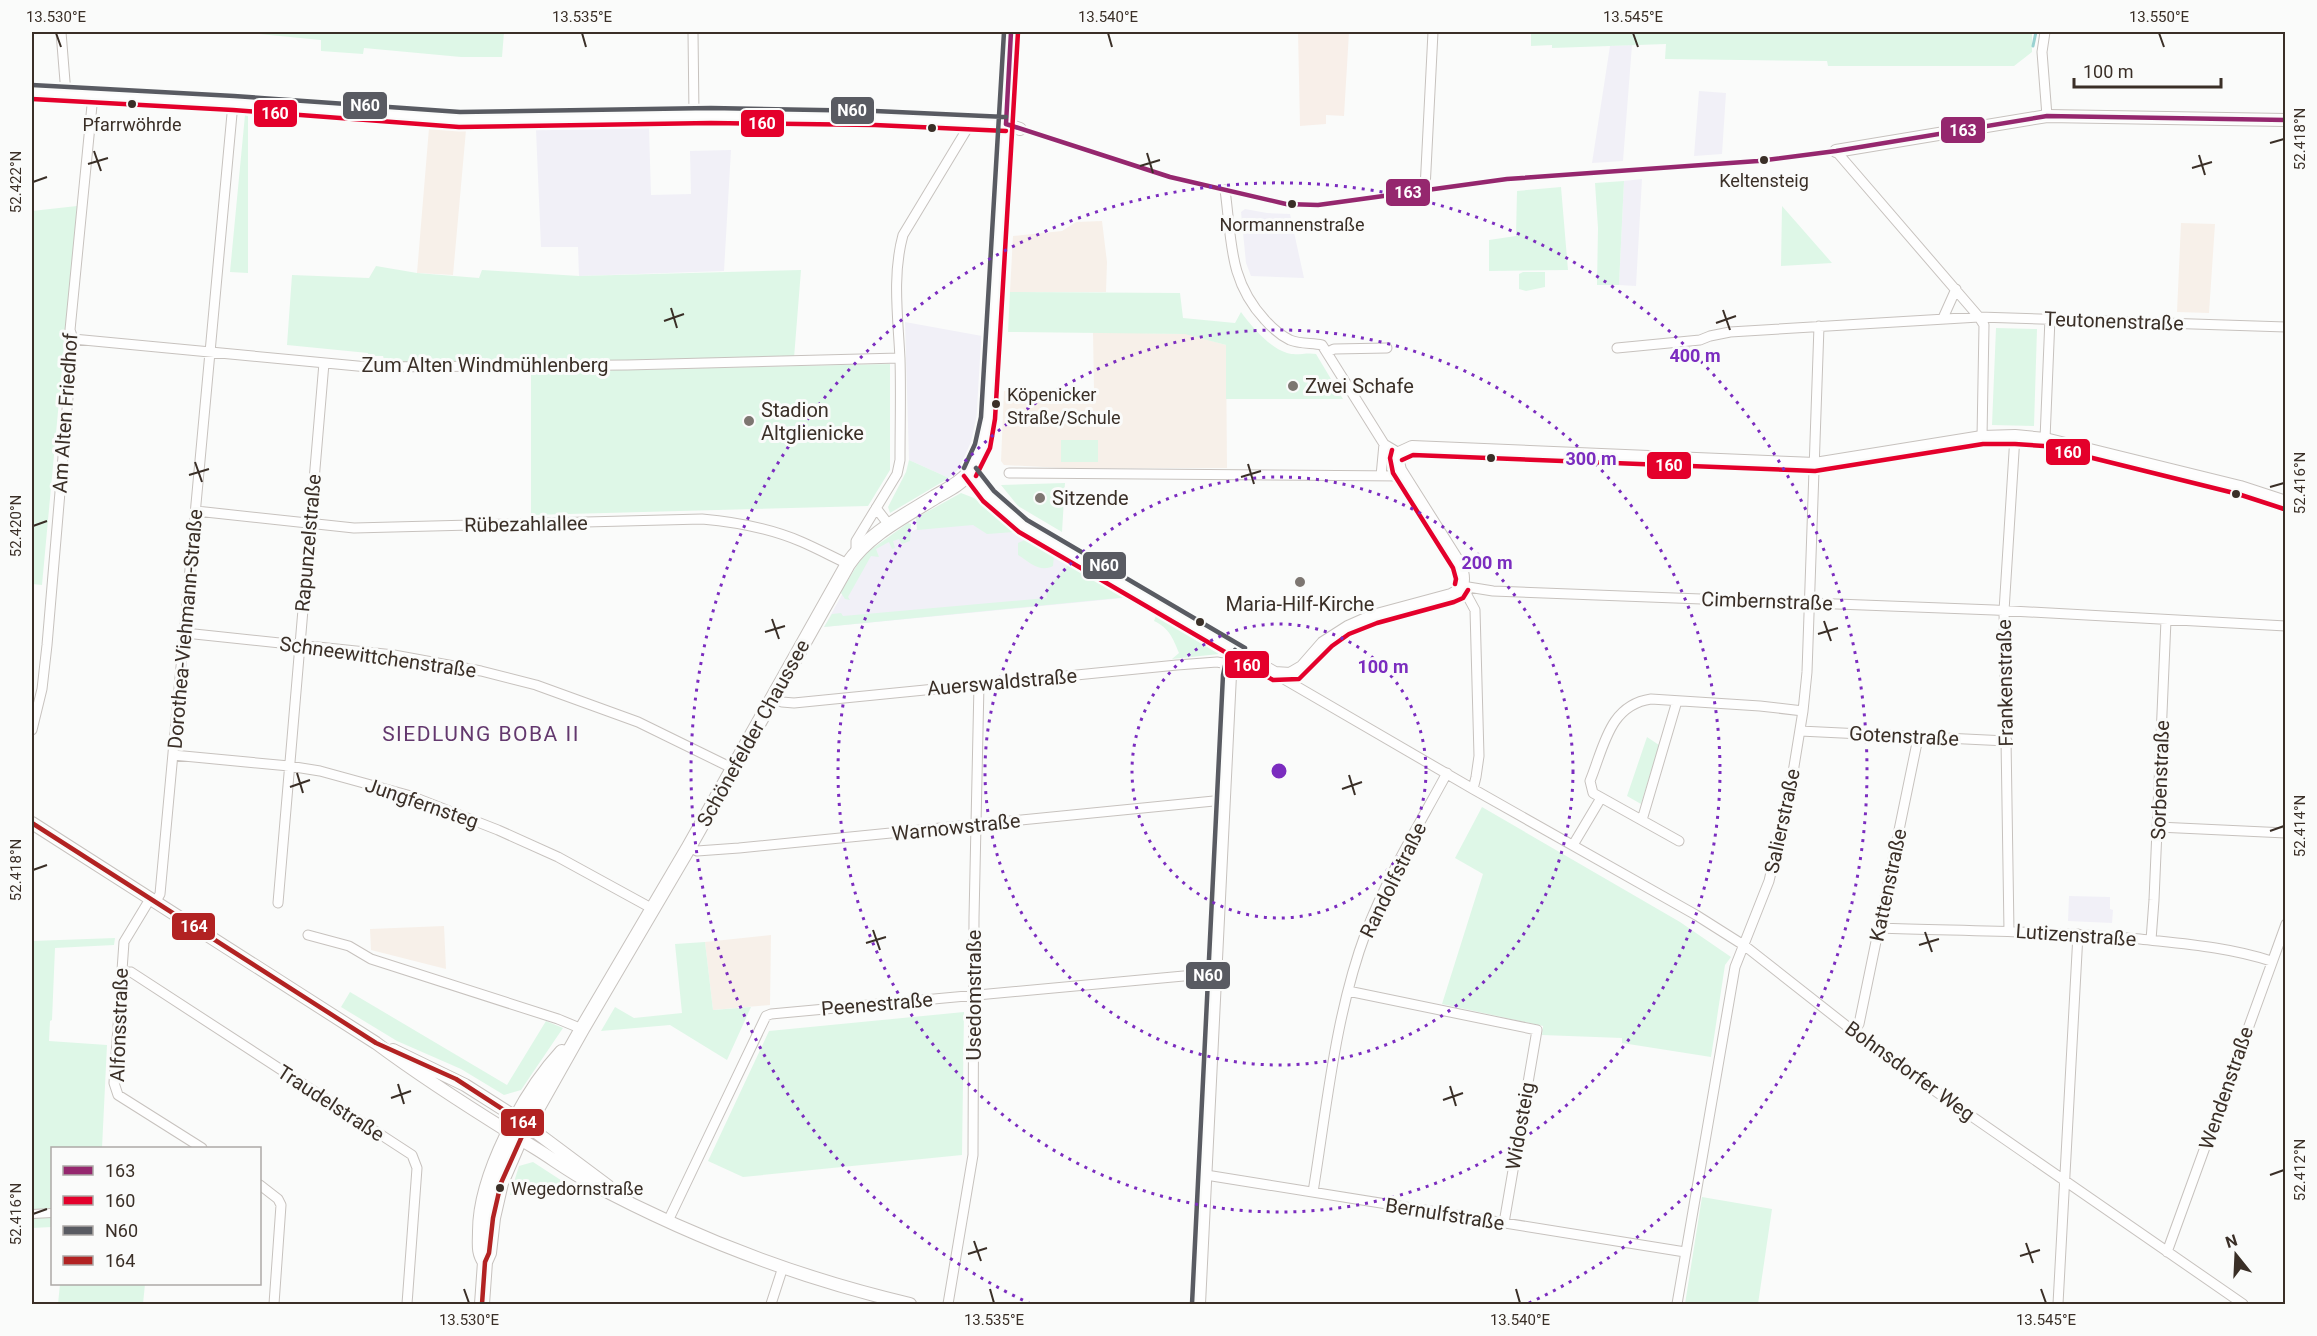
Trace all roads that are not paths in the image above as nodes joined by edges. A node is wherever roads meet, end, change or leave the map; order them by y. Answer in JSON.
{"nodes":[{"id":1,"x":61,"y":32,"type":"edge"},
{"id":2,"x":693,"y":32,"type":"edge"},
{"id":3,"x":1011,"y":32,"type":"edge"},
{"id":4,"x":1433,"y":32,"type":"edge"},
{"id":5,"x":2044,"y":32,"type":"edge"},
{"id":6,"x":32,"y":92,"type":"edge"},
{"id":7,"x":66,"y":94,"type":"junction"},
{"id":8,"x":93,"y":94,"type":"junction"},
{"id":9,"x":233,"y":102,"type":"junction"},
{"id":10,"x":694,"y":115,"type":"junction"},
{"id":11,"x":2047,"y":116,"type":"junction"},
{"id":12,"x":2286,"y":120,"type":"edge"},
{"id":13,"x":967,"y":122,"type":"junction"},
{"id":14,"x":1006,"y":124,"type":"junction"},
{"id":15,"x":1020,"y":129,"type":"dead end"},
{"id":16,"x":1836,"y":151,"type":"joint"},
{"id":17,"x":1425,"y":189,"type":"dead end"},
{"id":18,"x":1225,"y":190,"type":"dead end"},
{"id":19,"x":1956,"y":290,"type":"junction"},
{"id":20,"x":1979,"y":317,"type":"junction"},
{"id":21,"x":1943,"y":318,"type":"junction"},
{"id":22,"x":2050,"y":318,"type":"junction"},
{"id":23,"x":1819,"y":326,"type":"junction"},
{"id":24,"x":2286,"y":327,"type":"edge"},
{"id":25,"x":72,"y":339,"type":"junction"},
{"id":26,"x":1387,"y":348,"type":"dead end"},
{"id":27,"x":1617,"y":348,"type":"dead end"},
{"id":28,"x":209,"y":351,"type":"junction"},
{"id":29,"x":1328,"y":352,"type":"junction"},
{"id":30,"x":900,"y":358,"type":"junction"},
{"id":31,"x":324,"y":363,"type":"junction"},
{"id":32,"x":2015,"y":436,"type":"junction"},
{"id":33,"x":1982,"y":437,"type":"junction"},
{"id":34,"x":2045,"y":438,"type":"junction"},
{"id":35,"x":1384,"y":444,"type":"junction"},
{"id":36,"x":1399,"y":453,"type":"junction"},
{"id":37,"x":1815,"y":464,"type":"junction"},
{"id":38,"x":970,"y":472,"type":"junction"},
{"id":39,"x":1009,"y":474,"type":"dead end"},
{"id":40,"x":1381,"y":476,"type":"junction"},
{"id":41,"x":1404,"y":476,"type":"junction"},
{"id":42,"x":2286,"y":502,"type":"edge"},
{"id":43,"x":876,"y":508,"type":"junction"},
{"id":44,"x":196,"y":511,"type":"junction"},
{"id":45,"x":309,"y":523,"type":"junction"},
{"id":46,"x":889,"y":525,"type":"junction"},
{"id":47,"x":852,"y":559,"type":"junction"},
{"id":48,"x":1462,"y":586,"type":"junction"},
{"id":49,"x":1808,"y":603,"type":"junction"},
{"id":50,"x":2004,"y":611,"type":"junction"},
{"id":51,"x":2166,"y":620,"type":"junction"},
{"id":52,"x":2286,"y":626,"type":"edge"},
{"id":53,"x":185,"y":633,"type":"junction"},
{"id":54,"x":299,"y":645,"type":"junction"},
{"id":55,"x":1241,"y":654,"type":"junction"},
{"id":56,"x":1233,"y":665,"type":"junction"},
{"id":57,"x":1275,"y":673,"type":"junction"},
{"id":58,"x":979,"y":684,"type":"junction"},
{"id":59,"x":772,"y":698,"type":"junction"},
{"id":60,"x":1677,"y":701,"type":"junction"},
{"id":61,"x":1803,"y":711,"type":"junction"},
{"id":62,"x":32,"y":730,"type":"edge"},
{"id":63,"x":1800,"y":731,"type":"junction"},
{"id":64,"x":1918,"y":738,"type":"junction"},
{"id":65,"x":2007,"y":741,"type":"junction"},
{"id":66,"x":173,"y":755,"type":"junction"},
{"id":67,"x":289,"y":766,"type":"junction"},
{"id":68,"x":732,"y":768,"type":"junction"},
{"id":69,"x":1447,"y":773,"type":"junction"},
{"id":70,"x":1473,"y":789,"type":"junction"},
{"id":71,"x":1600,"y":798,"type":"junction"},
{"id":72,"x":1224,"y":800,"type":"junction"},
{"id":73,"x":1642,"y":820,"type":"junction"},
{"id":74,"x":32,"y":823,"type":"edge"},
{"id":75,"x":976,"y":825,"type":"junction"},
{"id":76,"x":2158,"y":827,"type":"junction"},
{"id":77,"x":2286,"y":833,"type":"edge"},
{"id":78,"x":1679,"y":841,"type":"dead end"},
{"id":79,"x":1573,"y":845,"type":"junction"},
{"id":80,"x":689,"y":847,"type":"junction"},
{"id":81,"x":153,"y":901,"type":"junction"},
{"id":82,"x":278,"y":903,"type":"dead end"},
{"id":83,"x":653,"y":909,"type":"junction"},
{"id":84,"x":2286,"y":924,"type":"edge"},
{"id":85,"x":1879,"y":928,"type":"junction"},
{"id":86,"x":2009,"y":931,"type":"junction"},
{"id":87,"x":2079,"y":933,"type":"junction"},
{"id":88,"x":308,"y":935,"type":"dead end"},
{"id":89,"x":2151,"y":940,"type":"junction"},
{"id":90,"x":1745,"y":946,"type":"junction"},
{"id":91,"x":2271,"y":961,"type":"junction"},
{"id":92,"x":121,"y":971,"type":"junction"},
{"id":93,"x":1216,"y":973,"type":"junction"},
{"id":94,"x":1348,"y":990,"type":"junction"},
{"id":95,"x":974,"y":996,"type":"junction"},
{"id":96,"x":580,"y":1031,"type":"junction"},
{"id":97,"x":1853,"y":1031,"type":"junction"},
{"id":98,"x":376,"y":1043,"type":"junction"},
{"id":99,"x":522,"y":1122,"type":"junction"},
{"id":100,"x":515,"y":1136,"type":"junction"},
{"id":101,"x":199,"y":1147,"type":"edge"},
{"id":102,"x":1206,"y":1176,"type":"junction"},
{"id":103,"x":2066,"y":1182,"type":"junction"},
{"id":104,"x":261,"y":1186,"type":"edge"},
{"id":105,"x":1313,"y":1192,"type":"junction"},
{"id":106,"x":623,"y":1198,"type":"junction"},
{"id":107,"x":51,"y":1213,"type":"edge"},
{"id":108,"x":32,"y":1214,"type":"edge"},
{"id":109,"x":668,"y":1221,"type":"junction"},
{"id":110,"x":1504,"y":1223,"type":"junction"},
{"id":111,"x":1685,"y":1252,"type":"junction"},
{"id":112,"x":2167,"y":1252,"type":"junction"},
{"id":113,"x":783,"y":1267,"type":"junction"},
{"id":114,"x":274,"y":1305,"type":"edge"},
{"id":115,"x":407,"y":1305,"type":"edge"},
{"id":116,"x":483,"y":1305,"type":"edge"},
{"id":117,"x":771,"y":1305,"type":"edge"},
{"id":118,"x":910,"y":1305,"type":"edge"},
{"id":119,"x":948,"y":1305,"type":"edge"},
{"id":120,"x":1199,"y":1305,"type":"edge"},
{"id":121,"x":1677,"y":1305,"type":"edge"},
{"id":122,"x":2058,"y":1305,"type":"edge"},
{"id":123,"x":2243,"y":1305,"type":"edge"}],
"edges":[{"from":1,"to":7,"type":"street"},
{"from":2,"to":10,"type":"street"},
{"from":3,"to":14,"type":"main road"},
{"from":4,"to":17,"type":"street"},
{"from":5,"to":11,"type":"street"},
{"from":6,"to":7,"type":"street"},
{"from":7,"to":8,"type":"street"},
{"from":8,"to":9,"type":"street"},
{"from":8,"to":25,"type":"street","name":"Am Alten Friedhof"},
{"from":9,"to":10,"type":"street"},
{"from":9,"to":28,"type":"street","name":"Dorothea-Viehmann-Straße"},
{"from":10,"to":13,"type":"street"},
{"from":11,"to":12,"type":"street"},
{"from":11,"to":16,"type":"street"},
{"from":13,"to":14,"type":"street"},
{"from":13,"to":30,"type":"street"},
{"from":14,"to":15,"type":"street"},
{"from":14,"to":38,"type":"main road"},
{"from":16,"to":19,"type":"street"},
{"from":18,"to":29,"type":"street"},
{"from":19,"to":20,"type":"street"},
{"from":19,"to":21,"type":"street"},
{"from":20,"to":21,"type":"street","name":"Teutonenstraße"},
{"from":20,"to":22,"type":"street","name":"Teutonenstraße"},
{"from":20,"to":33,"type":"street"},
{"from":21,"to":23,"type":"street","name":"Teutonenstraße"},
{"from":22,"to":24,"type":"street","name":"Teutonenstraße"},
{"from":22,"to":34,"type":"street"},
{"from":23,"to":27,"type":"street","name":"Teutonenstraße"},
{"from":23,"to":37,"type":"street","name":"Salierstraße"},
{"from":25,"to":28,"type":"street","name":"Zum Alten Windmühlenberg"},
{"from":25,"to":62,"type":"street","name":"Am Alten Friedhof"},
{"from":26,"to":29,"type":"street"},
{"from":28,"to":31,"type":"street","name":"Zum Alten Windmühlenberg"},
{"from":28,"to":44,"type":"street","name":"Dorothea-Viehmann-Straße"},
{"from":29,"to":35,"type":"street"},
{"from":30,"to":31,"type":"street","name":"Zum Alten Windmühlenberg"},
{"from":30,"to":43,"type":"street"},
{"from":31,"to":45,"type":"street","name":"Rapunzelstraße"},
{"from":32,"to":33,"type":"street"},
{"from":32,"to":34,"type":"street"},
{"from":32,"to":50,"type":"street","name":"Frankenstraße"},
{"from":33,"to":37,"type":"street"},
{"from":34,"to":42,"type":"street"},
{"from":35,"to":36,"type":"street"},
{"from":35,"to":40,"type":"street"},
{"from":36,"to":37,"type":"street"},
{"from":36,"to":41,"type":"street"},
{"from":37,"to":49,"type":"street","name":"Salierstraße"},
{"from":38,"to":46,"type":"main road","name":"Schönefelder Chaussee"},
{"from":38,"to":55,"type":"street","name":"Bohnsdorfer Weg"},
{"from":39,"to":40,"type":"street"},
{"from":40,"to":41,"type":"street"},
{"from":41,"to":48,"type":"street"},
{"from":43,"to":46,"type":"street"},
{"from":43,"to":47,"type":"street"},
{"from":44,"to":45,"type":"street","name":"Rübezahlallee"},
{"from":44,"to":53,"type":"street","name":"Dorothea-Viehmann-Straße"},
{"from":45,"to":47,"type":"street","name":"Rübezahlallee"},
{"from":45,"to":54,"type":"street","name":"Rapunzelstraße"},
{"from":46,"to":47,"type":"main road","name":"Schönefelder Chaussee"},
{"from":47,"to":59,"type":"main road","name":"Schönefelder Chaussee"},
{"from":48,"to":49,"type":"street","name":"Cimbernstraße"},
{"from":48,"to":57,"type":"street"},
{"from":48,"to":70,"type":"street"},
{"from":49,"to":50,"type":"street","name":"Cimbernstraße"},
{"from":49,"to":61,"type":"street","name":"Salierstraße"},
{"from":50,"to":51,"type":"street","name":"Cimbernstraße"},
{"from":50,"to":65,"type":"street","name":"Frankenstraße"},
{"from":51,"to":52,"type":"street","name":"Cimbernstraße"},
{"from":51,"to":76,"type":"street","name":"Sorbenstraße"},
{"from":53,"to":54,"type":"street","name":"Schneewittchenstraße"},
{"from":53,"to":66,"type":"street","name":"Dorothea-Viehmann-Straße"},
{"from":54,"to":67,"type":"street","name":"Rapunzelstraße"},
{"from":54,"to":68,"type":"street","name":"Schneewittchenstraße"},
{"from":55,"to":56,"type":"street"},
{"from":55,"to":57,"type":"street","name":"Bohnsdorfer Weg"},
{"from":56,"to":58,"type":"street","name":"Auerswaldstraße"},
{"from":56,"to":72,"type":"street"},
{"from":57,"to":69,"type":"street","name":"Bohnsdorfer Weg"},
{"from":58,"to":59,"type":"street","name":"Auerswaldstraße"},
{"from":58,"to":75,"type":"street","name":"Usedomstraße"},
{"from":59,"to":68,"type":"main road","name":"Schönefelder Chaussee"},
{"from":60,"to":61,"type":"street"},
{"from":60,"to":71,"type":"street"},
{"from":60,"to":73,"type":"street"},
{"from":61,"to":63,"type":"street","name":"Salierstraße"},
{"from":63,"to":64,"type":"street","name":"Gotenstraße"},
{"from":63,"to":90,"type":"street","name":"Salierstraße"},
{"from":64,"to":65,"type":"street","name":"Gotenstraße"},
{"from":64,"to":85,"type":"street","name":"Kattenstraße"},
{"from":65,"to":86,"type":"street","name":"Frankenstraße"},
{"from":66,"to":67,"type":"street","name":"Jungfernsteg"},
{"from":66,"to":81,"type":"street","name":"Dorothea-Viehmann-Straße"},
{"from":67,"to":82,"type":"street","name":"Rapunzelstraße"},
{"from":67,"to":83,"type":"street","name":"Jungfernsteg"},
{"from":68,"to":80,"type":"main road","name":"Schönefelder Chaussee"},
{"from":69,"to":70,"type":"street","name":"Bohnsdorfer Weg"},
{"from":69,"to":94,"type":"street","name":"Randolfstraße"},
{"from":70,"to":79,"type":"street","name":"Bohnsdorfer Weg"},
{"from":71,"to":73,"type":"street"},
{"from":71,"to":79,"type":"street"},
{"from":72,"to":75,"type":"street","name":"Warnowstraße"},
{"from":72,"to":93,"type":"street"},
{"from":73,"to":78,"type":"street"},
{"from":74,"to":81,"type":"street"},
{"from":75,"to":80,"type":"street","name":"Warnowstraße"},
{"from":75,"to":95,"type":"street","name":"Usedomstraße"},
{"from":76,"to":77,"type":"street"},
{"from":76,"to":89,"type":"street","name":"Sorbenstraße"},
{"from":79,"to":90,"type":"street","name":"Bohnsdorfer Weg"},
{"from":80,"to":83,"type":"main road","name":"Schönefelder Chaussee"},
{"from":81,"to":92,"type":"street","name":"Alfonsstraße"},
{"from":81,"to":98,"type":"street"},
{"from":83,"to":96,"type":"main road","name":"Schönefelder Chaussee"},
{"from":84,"to":91,"type":"street","name":"Wendenstraße"},
{"from":85,"to":86,"type":"street","name":"Lutizenstraße"},
{"from":85,"to":97,"type":"street","name":"Kattenstraße"},
{"from":86,"to":87,"type":"street","name":"Lutizenstraße"},
{"from":87,"to":89,"type":"street","name":"Lutizenstraße"},
{"from":87,"to":103,"type":"street"},
{"from":88,"to":96,"type":"street"},
{"from":89,"to":91,"type":"street","name":"Lutizenstraße"},
{"from":90,"to":97,"type":"street","name":"Bohnsdorfer Weg"},
{"from":90,"to":111,"type":"street","name":"Salierstraße"},
{"from":91,"to":112,"type":"street","name":"Wendenstraße"},
{"from":92,"to":101,"type":"street","name":"Alfonsstraße"},
{"from":92,"to":115,"type":"street","name":"Traudelstraße"},
{"from":93,"to":95,"type":"street","name":"Peenestraße"},
{"from":93,"to":102,"type":"street"},
{"from":94,"to":105,"type":"street","name":"Randolfstraße"},
{"from":94,"to":110,"type":"street","name":"Widosteig"},
{"from":95,"to":109,"type":"street","name":"Peenestraße"},
{"from":95,"to":119,"type":"street","name":"Usedomstraße"},
{"from":96,"to":99,"type":"main road","name":"Schönefelder Chaussee"},
{"from":97,"to":103,"type":"street","name":"Bohnsdorfer Weg"},
{"from":98,"to":99,"type":"street"},
{"from":98,"to":100,"type":"street"},
{"from":99,"to":100,"type":"main road","name":"Schönefelder Chaussee"},
{"from":99,"to":106,"type":"street"},
{"from":100,"to":106,"type":"street"},
{"from":100,"to":116,"type":"main road","name":"Schönefelder Chaussee"},
{"from":102,"to":105,"type":"street","name":"Bernulfstraße"},
{"from":102,"to":120,"type":"street"},
{"from":103,"to":112,"type":"street","name":"Bohnsdorfer Weg"},
{"from":103,"to":122,"type":"street"},
{"from":104,"to":114,"type":"street"},
{"from":105,"to":110,"type":"street","name":"Bernulfstraße"},
{"from":106,"to":109,"type":"street"},
{"from":107,"to":108,"type":"street"},
{"from":109,"to":113,"type":"street"},
{"from":110,"to":111,"type":"street","name":"Bernulfstraße"},
{"from":111,"to":121,"type":"street","name":"Salierstraße"},
{"from":112,"to":123,"type":"street","name":"Bohnsdorfer Weg"},
{"from":113,"to":117,"type":"street"},
{"from":113,"to":118,"type":"street"}]}
